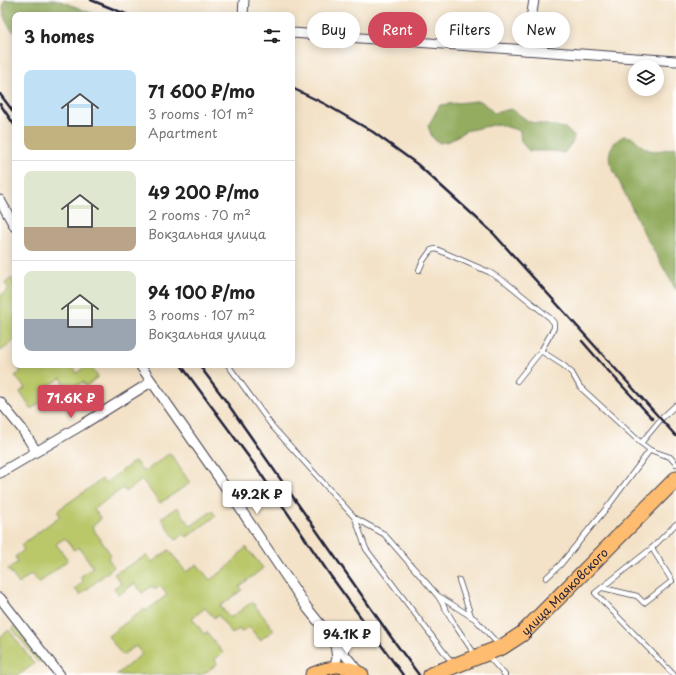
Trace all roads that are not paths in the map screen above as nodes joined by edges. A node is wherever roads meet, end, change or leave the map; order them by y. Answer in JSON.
{"nodes":[{"id":1,"x":244,"y":0,"type":"edge"},
{"id":2,"x":534,"y":0,"type":"edge"},
{"id":3,"x":243,"y":12,"type":"edge"},
{"id":4,"x":295,"y":33,"type":"edge"},
{"id":5,"x":526,"y":50,"type":"junction"},
{"id":6,"x":676,"y":61,"type":"edge"},
{"id":7,"x":0,"y":200,"type":"edge"},
{"id":8,"x":12,"y":222,"type":"edge"},
{"id":9,"x":419,"y":270,"type":"dead end"},
{"id":10,"x":541,"y":351,"type":"junction"},
{"id":11,"x":142,"y":368,"type":"edge"},
{"id":12,"x":230,"y":368,"type":"edge"},
{"id":13,"x":517,"y":381,"type":"dead end"},
{"id":14,"x":151,"y":382,"type":"junction"},
{"id":15,"x":0,"y":402,"type":"edge"},
{"id":16,"x":676,"y":405,"type":"edge"},
{"id":17,"x":641,"y":443,"type":"junction"},
{"id":18,"x":650,"y":450,"type":"junction"},
{"id":19,"x":36,"y":451,"type":"junction"},
{"id":20,"x":676,"y":464,"type":"edge"},
{"id":21,"x":0,"y":473,"type":"edge"},
{"id":22,"x":676,"y":479,"type":"edge"},
{"id":23,"x":355,"y":518,"type":"junction"},
{"id":24,"x":676,"y":524,"type":"edge"},
{"id":25,"x":652,"y":548,"type":"junction"},
{"id":26,"x":546,"y":578,"type":"dead end"},
{"id":27,"x":459,"y":580,"type":"dead end"},
{"id":28,"x":603,"y":588,"type":"junction"},
{"id":29,"x":437,"y":594,"type":"junction"},
{"id":30,"x":0,"y":598,"type":"edge"},
{"id":31,"x":471,"y":616,"type":"junction"},
{"id":32,"x":334,"y":642,"type":"junction"},
{"id":33,"x":502,"y":647,"type":"junction"},
{"id":34,"x":482,"y":655,"type":"junction"},
{"id":35,"x":454,"y":665,"type":"junction"},
{"id":36,"x":334,"y":669,"type":"junction"},
{"id":37,"x":60,"y":675,"type":"edge"},
{"id":38,"x":313,"y":675,"type":"edge"},
{"id":39,"x":362,"y":675,"type":"edge"},
{"id":40,"x":432,"y":675,"type":"edge"},
{"id":41,"x":504,"y":675,"type":"edge"},
{"id":42,"x":674,"y":675,"type":"edge"}],
"edges":[{"from":1,"to":3,"type":"street"},
{"from":2,"to":5,"type":"street"},
{"from":4,"to":5,"type":"street"},
{"from":5,"to":6,"type":"street"},
{"from":7,"to":8,"type":"street"},
{"from":9,"to":10,"type":"lane"},
{"from":10,"to":13,"type":"lane"},
{"from":10,"to":17,"type":"lane"},
{"from":11,"to":14,"type":"street"},
{"from":12,"to":23,"type":"lane"},
{"from":14,"to":19,"type":"street"},
{"from":14,"to":32,"type":"street"},
{"from":15,"to":19,"type":"street"},
{"from":16,"to":17,"type":"lane"},
{"from":17,"to":18,"type":"lane"},
{"from":18,"to":20,"type":"lane"},
{"from":18,"to":26,"type":"lane"},
{"from":19,"to":21,"type":"street"},
{"from":22,"to":33,"type":"main road","name":"улица Маяковского"},
{"from":23,"to":29,"type":"lane"},
{"from":23,"to":35,"type":"lane"},
{"from":24,"to":25,"type":"lane"},
{"from":25,"to":28,"type":"lane"},
{"from":25,"to":28,"type":"lane"},
{"from":27,"to":31,"type":"lane"},
{"from":28,"to":42,"type":"lane"},
{"from":29,"to":31,"type":"lane"},
{"from":29,"to":34,"type":"lane"},
{"from":30,"to":37,"type":"street"},
{"from":31,"to":33,"type":"lane"},
{"from":32,"to":36,"type":"street"},
{"from":32,"to":39,"type":"street"},
{"from":33,"to":34,"type":"main road","name":"улица Маяковского"},
{"from":34,"to":35,"type":"main road","name":"улица Маяковского"},
{"from":34,"to":41,"type":"lane"},
{"from":35,"to":40,"type":"main road","name":"улица Маяковского"},
{"from":36,"to":38,"type":"main road"},
{"from":36,"to":39,"type":"main road"}]}
